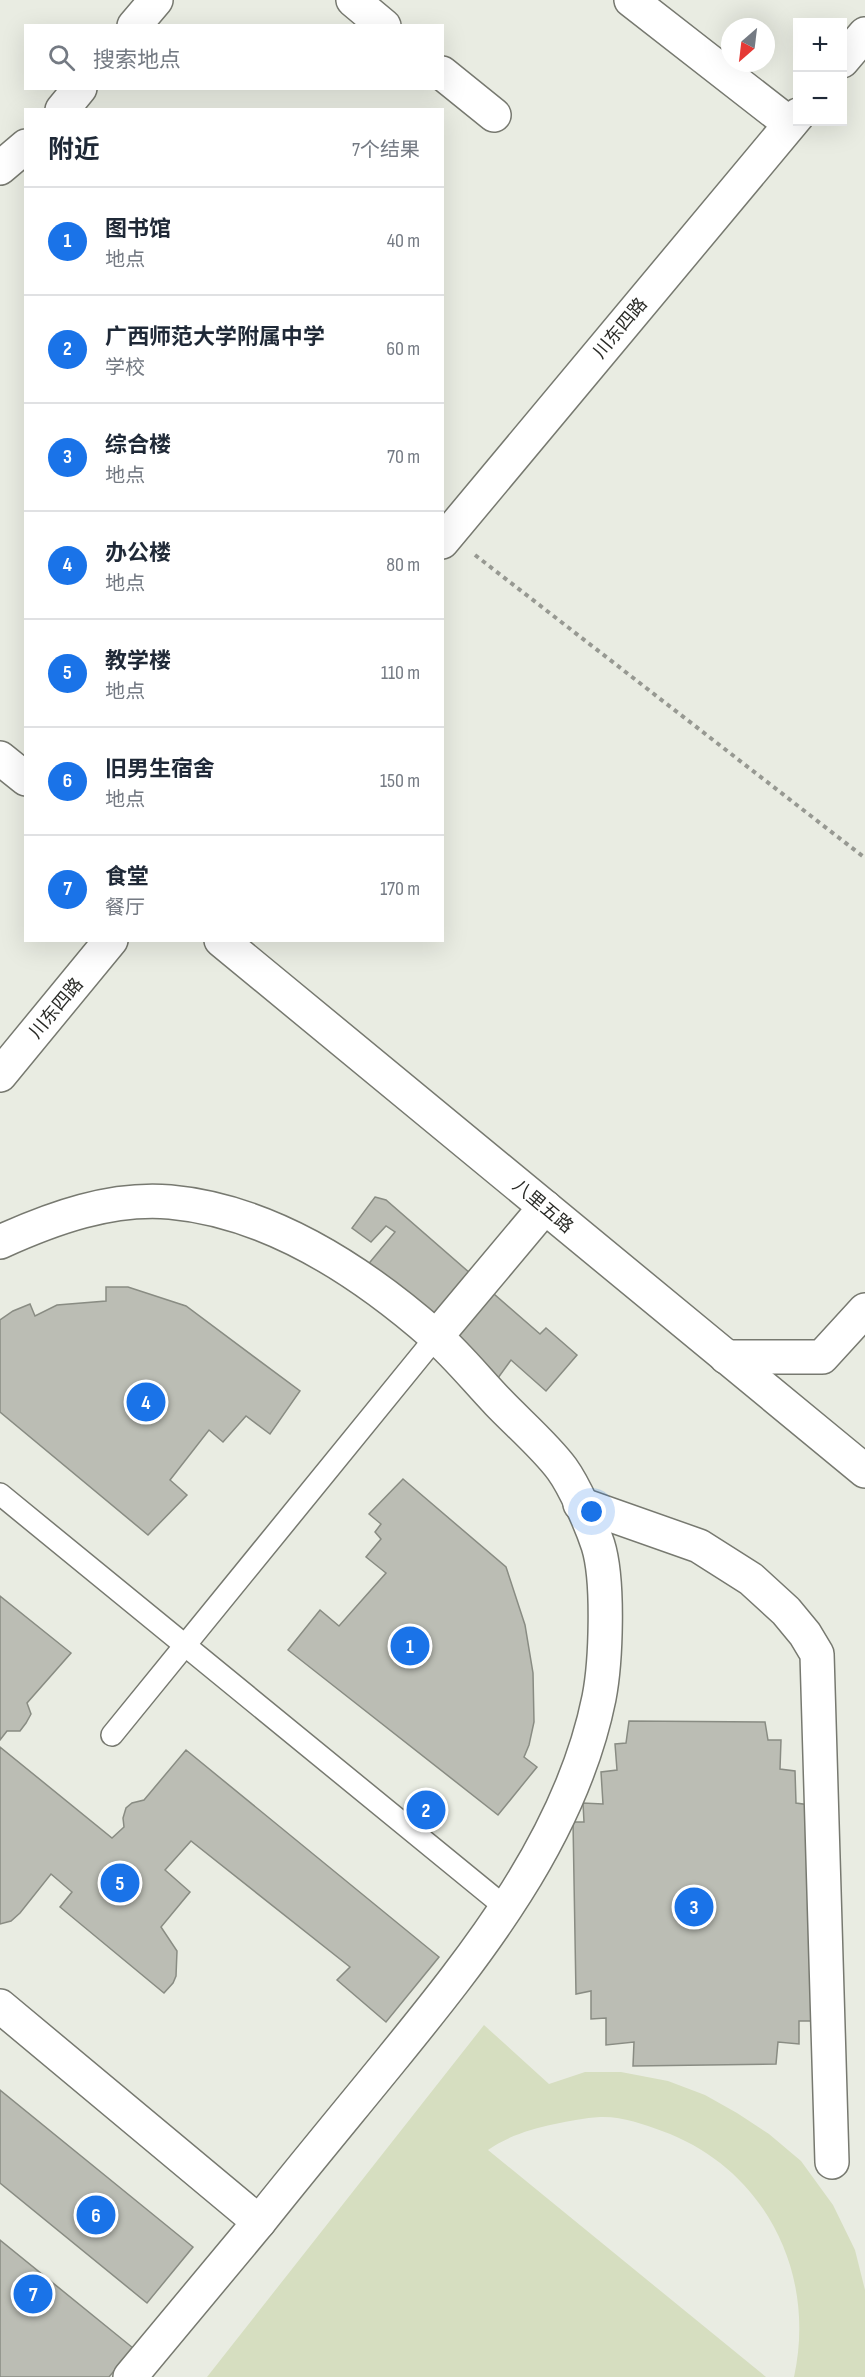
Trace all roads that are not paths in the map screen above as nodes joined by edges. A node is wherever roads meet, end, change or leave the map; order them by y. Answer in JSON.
{"nodes":[{"id":1,"x":156,"y":0,"type":"edge"},
{"id":2,"x":353,"y":0,"type":"edge"},
{"id":3,"x":631,"y":0,"type":"edge"},
{"id":4,"x":136,"y":24,"type":"edge"},
{"id":5,"x":382,"y":24,"type":"edge"},
{"id":6,"x":865,"y":34,"type":"edge"},
{"id":7,"x":847,"y":56,"type":"edge"},
{"id":8,"x":444,"y":75,"type":"edge"},
{"id":9,"x":78,"y":90,"type":"edge"},
{"id":10,"x":64,"y":108,"type":"edge"},
{"id":11,"x":494,"y":115,"type":"dead end"},
{"id":12,"x":793,"y":119,"type":"edge"},
{"id":13,"x":793,"y":121,"type":"edge"},
{"id":14,"x":24,"y":148,"type":"edge"},
{"id":15,"x":0,"y":168,"type":"edge"},
{"id":16,"x":445,"y":538,"type":"edge"},
{"id":17,"x":0,"y":758,"type":"edge"},
{"id":18,"x":24,"y":777,"type":"edge"},
{"id":19,"x":109,"y":942,"type":"edge"},
{"id":20,"x":223,"y":942,"type":"edge"},
{"id":21,"x":0,"y":1075,"type":"edge"},
{"id":22,"x":545,"y":1207,"type":"junction"},
{"id":23,"x":0,"y":1242,"type":"edge"},
{"id":24,"x":865,"y":1310,"type":"edge"},
{"id":25,"x":436,"y":1337,"type":"junction"},
{"id":26,"x":726,"y":1357,"type":"junction"},
{"id":27,"x":865,"y":1471,"type":"edge"},
{"id":28,"x":0,"y":1494,"type":"edge"},
{"id":29,"x":580,"y":1504,"type":"junction"},
{"id":30,"x":185,"y":1645,"type":"junction"},
{"id":31,"x":112,"y":1735,"type":"dead end"},
{"id":32,"x":505,"y":1907,"type":"junction"},
{"id":33,"x":0,"y":2006,"type":"edge"},
{"id":34,"x":832,"y":2162,"type":"dead end"},
{"id":35,"x":259,"y":2222,"type":"junction"},
{"id":36,"x":130,"y":2377,"type":"edge"}],
"edges":[{"from":1,"to":4,"type":"street"},
{"from":2,"to":5,"type":"street"},
{"from":3,"to":12,"type":"street"},
{"from":6,"to":7,"type":"street"},
{"from":8,"to":11,"type":"street"},
{"from":9,"to":10,"type":"street"},
{"from":13,"to":16,"type":"street","name":"川东四路"},
{"from":14,"to":15,"type":"street"},
{"from":17,"to":18,"type":"street"},
{"from":19,"to":21,"type":"street","name":"川东四路"},
{"from":20,"to":22,"type":"street","name":"八里五路"},
{"from":22,"to":25,"type":"street"},
{"from":22,"to":26,"type":"street","name":"八里五路"},
{"from":23,"to":25,"type":"street"},
{"from":24,"to":26,"type":"street"},
{"from":25,"to":29,"type":"street"},
{"from":25,"to":30,"type":"lane"},
{"from":26,"to":27,"type":"street","name":"八里五路"},
{"from":28,"to":30,"type":"lane"},
{"from":29,"to":32,"type":"street"},
{"from":29,"to":34,"type":"street"},
{"from":30,"to":31,"type":"lane"},
{"from":30,"to":32,"type":"lane"},
{"from":32,"to":35,"type":"street"},
{"from":33,"to":35,"type":"street"},
{"from":35,"to":36,"type":"street"}]}
